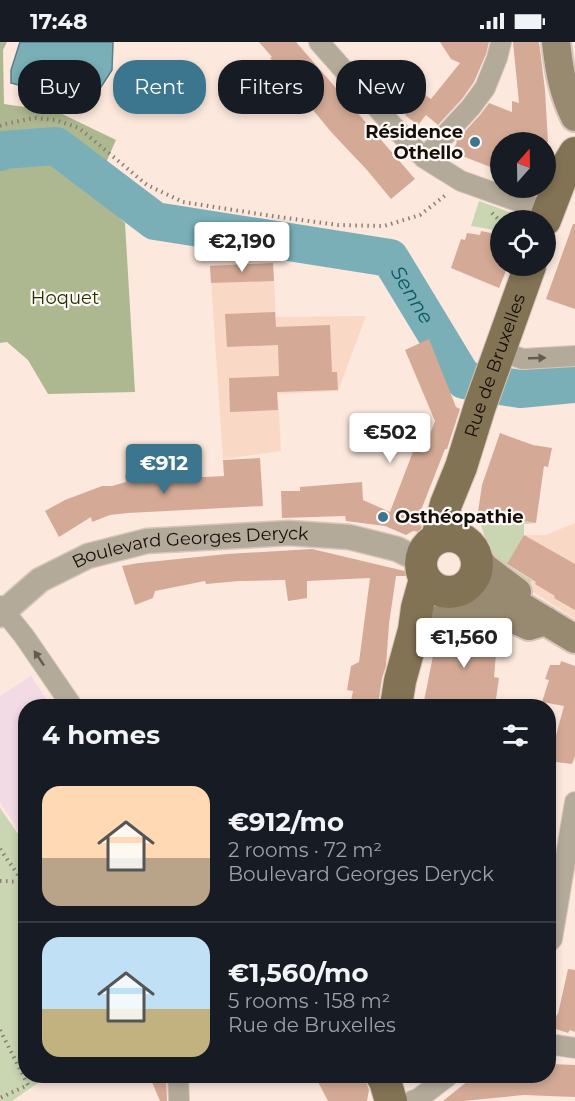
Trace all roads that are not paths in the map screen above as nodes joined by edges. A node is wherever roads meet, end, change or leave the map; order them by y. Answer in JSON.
{"nodes":[{"id":1,"x":319,"y":42,"type":"edge"},
{"id":2,"x":501,"y":42,"type":"edge"},
{"id":3,"x":556,"y":42,"type":"edge"},
{"id":4,"x":575,"y":117,"type":"edge"},
{"id":5,"x":575,"y":153,"type":"edge"},
{"id":6,"x":423,"y":158,"type":"junction"},
{"id":7,"x":532,"y":210,"type":"edge"},
{"id":8,"x":549,"y":210,"type":"edge"},
{"id":9,"x":526,"y":276,"type":"edge"},
{"id":10,"x":497,"y":356,"type":"junction"},
{"id":11,"x":575,"y":356,"type":"edge"},
{"id":12,"x":440,"y":560,"type":"junction"},
{"id":13,"x":1,"y":611,"type":"edge"},
{"id":14,"x":546,"y":621,"type":"junction"},
{"id":15,"x":412,"y":637,"type":"junction"},
{"id":16,"x":575,"y":639,"type":"edge"},
{"id":17,"x":67,"y":699,"type":"edge"},
{"id":18,"x":397,"y":699,"type":"edge"},
{"id":19,"x":575,"y":802,"type":"edge"},
{"id":20,"x":556,"y":915,"type":"edge"},
{"id":21,"x":556,"y":1045,"type":"edge"},
{"id":22,"x":575,"y":1048,"type":"edge"},
{"id":23,"x":178,"y":1083,"type":"edge"},
{"id":24,"x":385,"y":1083,"type":"edge"},
{"id":25,"x":439,"y":1083,"type":"edge"},
{"id":26,"x":179,"y":1101,"type":"edge"},
{"id":27,"x":391,"y":1101,"type":"edge"},
{"id":28,"x":412,"y":1101,"type":"edge"}],
"edges":[{"from":1,"to":6,"type":"street"},
{"from":2,"to":6,"type":"street"},
{"from":3,"to":4,"type":"main road"},
{"from":5,"to":8,"type":"main road"},
{"from":6,"to":7,"type":"street"},
{"from":9,"to":10,"type":"main road","name":"Rue de Bruxelles"},
{"from":10,"to":11,"type":"street","one_way":true},
{"from":10,"to":12,"type":"main road","name":"Rue de Bruxelles"},
{"from":12,"to":13,"type":"street","name":"Boulevard Georges Deryck"},
{"from":12,"to":14,"type":"main road"},
{"from":12,"to":15,"type":"main road"},
{"from":17,"to":13,"type":"street","one_way":true},
{"from":14,"to":15,"type":"main road"},
{"from":14,"to":16,"type":"main road"},
{"from":15,"to":18,"type":"main road"},
{"from":19,"to":20,"type":"street"},
{"from":21,"to":22,"type":"street"},
{"from":23,"to":26,"type":"street"},
{"from":24,"to":27,"type":"main road"},
{"from":25,"to":28,"type":"street"}]}
